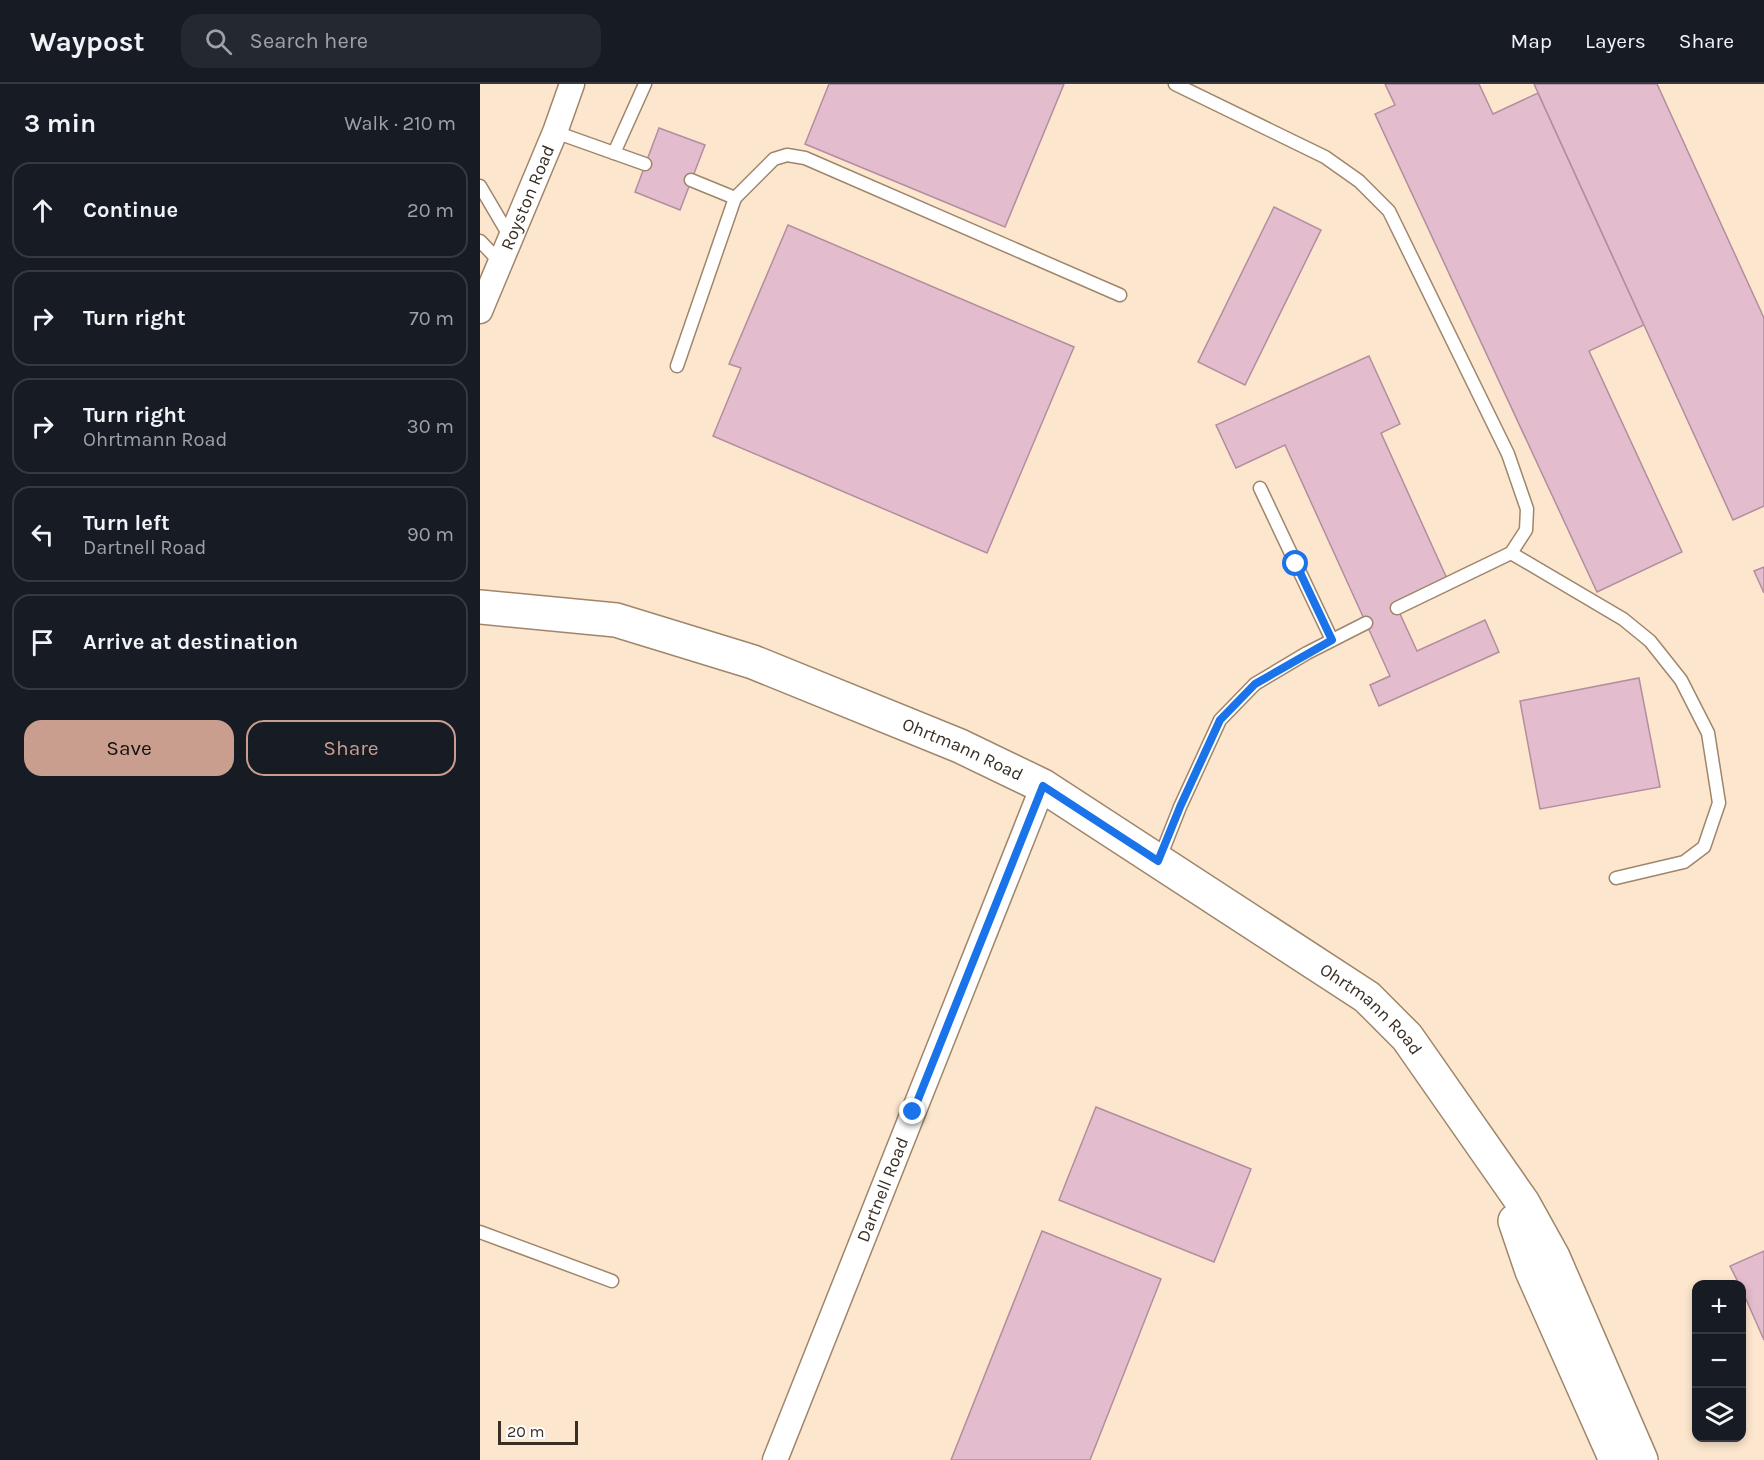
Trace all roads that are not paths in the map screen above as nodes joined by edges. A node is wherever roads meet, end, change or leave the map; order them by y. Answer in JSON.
{"nodes":[{"id":1,"x":572,"y":84,"type":"edge"},
{"id":2,"x":645,"y":84,"type":"edge"},
{"id":3,"x":1175,"y":84,"type":"edge"},
{"id":4,"x":555,"y":132,"type":"junction"},
{"id":5,"x":614,"y":153,"type":"junction"},
{"id":6,"x":645,"y":164,"type":"dead end"},
{"id":7,"x":691,"y":180,"type":"dead end"},
{"id":8,"x":480,"y":186,"type":"edge"},
{"id":9,"x":735,"y":198,"type":"junction"},
{"id":10,"x":510,"y":237,"type":"junction"},
{"id":11,"x":480,"y":241,"type":"edge"},
{"id":12,"x":501,"y":263,"type":"junction"},
{"id":13,"x":1120,"y":295,"type":"dead end"},
{"id":14,"x":480,"y":311,"type":"edge"},
{"id":15,"x":677,"y":366,"type":"dead end"},
{"id":16,"x":1260,"y":488,"type":"dead end"},
{"id":17,"x":1511,"y":553,"type":"junction"},
{"id":18,"x":485,"y":603,"type":"edge"},
{"id":19,"x":1397,"y":609,"type":"dead end"},
{"id":20,"x":1366,"y":623,"type":"dead end"},
{"id":21,"x":1332,"y":640,"type":"junction"},
{"id":22,"x":1043,"y":786,"type":"junction"},
{"id":23,"x":1158,"y":861,"type":"junction"},
{"id":24,"x":1616,"y":878,"type":"dead end"},
{"id":25,"x":480,"y":1232,"type":"edge"},
{"id":26,"x":612,"y":1281,"type":"dead end"},
{"id":27,"x":1621,"y":1451,"type":"edge"},
{"id":28,"x":775,"y":1460,"type":"edge"}],
"edges":[{"from":1,"to":4,"type":"street","name":"Royston Road"},
{"from":2,"to":5,"type":"lane"},
{"from":3,"to":17,"type":"lane"},
{"from":4,"to":5,"type":"lane"},
{"from":4,"to":10,"type":"street","name":"Royston Road"},
{"from":5,"to":6,"type":"lane"},
{"from":7,"to":9,"type":"lane"},
{"from":8,"to":10,"type":"lane"},
{"from":9,"to":13,"type":"lane"},
{"from":9,"to":15,"type":"lane"},
{"from":10,"to":12,"type":"street","name":"Royston Road"},
{"from":11,"to":12,"type":"lane"},
{"from":12,"to":14,"type":"street","name":"Royston Road"},
{"from":16,"to":21,"type":"lane"},
{"from":17,"to":19,"type":"lane"},
{"from":17,"to":24,"type":"lane"},
{"from":18,"to":22,"type":"main road","name":"Ohrtmann Road"},
{"from":20,"to":21,"type":"lane"},
{"from":21,"to":23,"type":"lane"},
{"from":22,"to":23,"type":"main road","name":"Ohrtmann Road"},
{"from":22,"to":28,"type":"street","name":"Dartnell Road"},
{"from":23,"to":27,"type":"main road","name":"Ohrtmann Road"},
{"from":25,"to":26,"type":"lane"}]}
